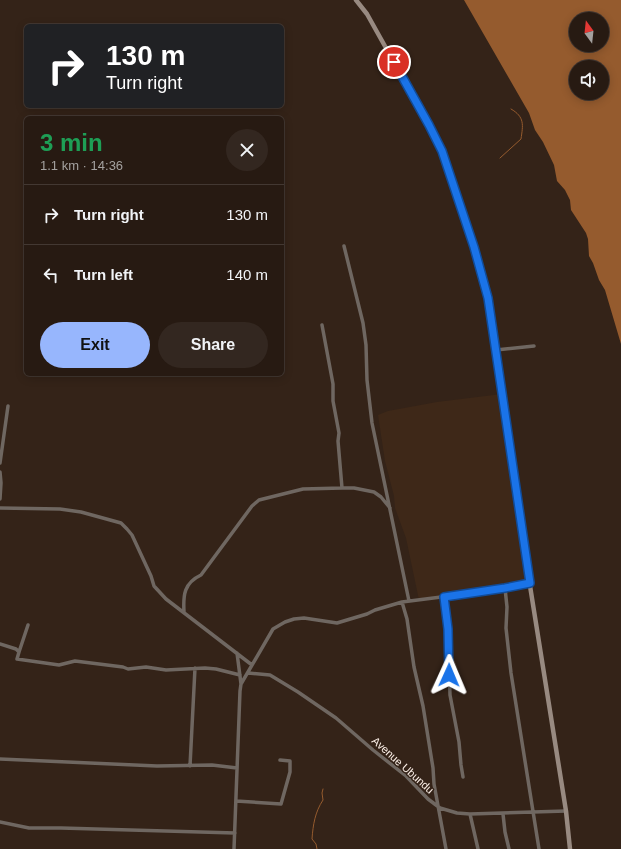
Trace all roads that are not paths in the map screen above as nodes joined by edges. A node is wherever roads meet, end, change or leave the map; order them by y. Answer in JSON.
{"nodes":[{"id":1,"x":356,"y":0,"type":"edge"},
{"id":2,"x":344,"y":246,"type":"dead end"},
{"id":3,"x":322,"y":325,"type":"dead end"},
{"id":4,"x":534,"y":346,"type":"dead end"},
{"id":5,"x":496,"y":350,"type":"junction"},
{"id":6,"x":8,"y":406,"type":"dead end"},
{"id":7,"x":0,"y":463,"type":"edge"},
{"id":8,"x":0,"y":472,"type":"edge"},
{"id":9,"x":342,"y":488,"type":"junction"},
{"id":10,"x":0,"y":499,"type":"edge"},
{"id":11,"x":0,"y":508,"type":"edge"},
{"id":12,"x":390,"y":509,"type":"junction"},
{"id":13,"x":530,"y":583,"type":"junction"},
{"id":14,"x":505,"y":588,"type":"junction"},
{"id":15,"x":444,"y":597,"type":"junction"},
{"id":16,"x":409,"y":601,"type":"junction"},
{"id":17,"x":402,"y":602,"type":"junction"},
{"id":18,"x":184,"y":612,"type":"junction"},
{"id":19,"x":28,"y":625,"type":"dead end"},
{"id":20,"x":0,"y":644,"type":"edge"},
{"id":21,"x":19,"y":652,"type":"junction"},
{"id":22,"x":237,"y":653,"type":"junction"},
{"id":23,"x":252,"y":665,"type":"junction"},
{"id":24,"x":195,"y":668,"type":"junction"},
{"id":25,"x":248,"y":673,"type":"junction"},
{"id":26,"x":240,"y":675,"type":"junction"},
{"id":27,"x":242,"y":684,"type":"junction"},
{"id":28,"x":0,"y":758,"type":"edge"},
{"id":29,"x":280,"y":760,"type":"dead end"},
{"id":30,"x":190,"y":766,"type":"junction"},
{"id":31,"x":237,"y":768,"type":"junction"},
{"id":32,"x":463,"y":777,"type":"dead end"},
{"id":33,"x":236,"y":801,"type":"junction"},
{"id":34,"x":440,"y":808,"type":"junction"},
{"id":35,"x":566,"y":811,"type":"junction"},
{"id":36,"x":533,"y":812,"type":"junction"},
{"id":37,"x":470,"y":814,"type":"junction"},
{"id":38,"x":503,"y":814,"type":"junction"},
{"id":39,"x":0,"y":822,"type":"edge"},
{"id":40,"x":235,"y":833,"type":"junction"},
{"id":41,"x":234,"y":849,"type":"edge"},
{"id":42,"x":446,"y":849,"type":"edge"},
{"id":43,"x":478,"y":849,"type":"edge"},
{"id":44,"x":509,"y":849,"type":"edge"},
{"id":45,"x":539,"y":849,"type":"edge"},
{"id":46,"x":570,"y":849,"type":"edge"}],
"edges":[{"from":1,"to":5,"type":"street"},
{"from":2,"to":12,"type":"street"},
{"from":3,"to":9,"type":"street"},
{"from":4,"to":5,"type":"street"},
{"from":5,"to":13,"type":"street"},
{"from":6,"to":7,"type":"street"},
{"from":8,"to":10,"type":"street"},
{"from":9,"to":12,"type":"street"},
{"from":9,"to":18,"type":"street"},
{"from":11,"to":18,"type":"street"},
{"from":12,"to":16,"type":"street"},
{"from":13,"to":14,"type":"street"},
{"from":13,"to":35,"type":"street"},
{"from":14,"to":15,"type":"street"},
{"from":14,"to":36,"type":"street"},
{"from":15,"to":16,"type":"street"},
{"from":15,"to":32,"type":"street"},
{"from":16,"to":17,"type":"street"},
{"from":17,"to":23,"type":"street"},
{"from":17,"to":34,"type":"street"},
{"from":18,"to":22,"type":"street"},
{"from":19,"to":21,"type":"street"},
{"from":20,"to":21,"type":"street"},
{"from":21,"to":24,"type":"street"},
{"from":22,"to":23,"type":"street"},
{"from":22,"to":26,"type":"street"},
{"from":23,"to":25,"type":"street"},
{"from":24,"to":26,"type":"street"},
{"from":24,"to":30,"type":"street"},
{"from":25,"to":27,"type":"street"},
{"from":25,"to":34,"type":"street","name":"Avenue Ubundu"},
{"from":26,"to":27,"type":"street"},
{"from":27,"to":31,"type":"street"},
{"from":28,"to":30,"type":"street"},
{"from":29,"to":33,"type":"street"},
{"from":30,"to":31,"type":"street"},
{"from":31,"to":33,"type":"street"},
{"from":33,"to":40,"type":"street"},
{"from":34,"to":37,"type":"street","name":"Avenue Ubundu"},
{"from":34,"to":42,"type":"street"},
{"from":35,"to":36,"type":"street","name":"Avenue Ubundu"},
{"from":35,"to":46,"type":"street"},
{"from":36,"to":38,"type":"street","name":"Avenue Ubundu"},
{"from":36,"to":45,"type":"street"},
{"from":37,"to":38,"type":"street","name":"Avenue Ubundu"},
{"from":37,"to":43,"type":"street"},
{"from":38,"to":44,"type":"street"},
{"from":39,"to":40,"type":"street"},
{"from":40,"to":41,"type":"street"}]}
